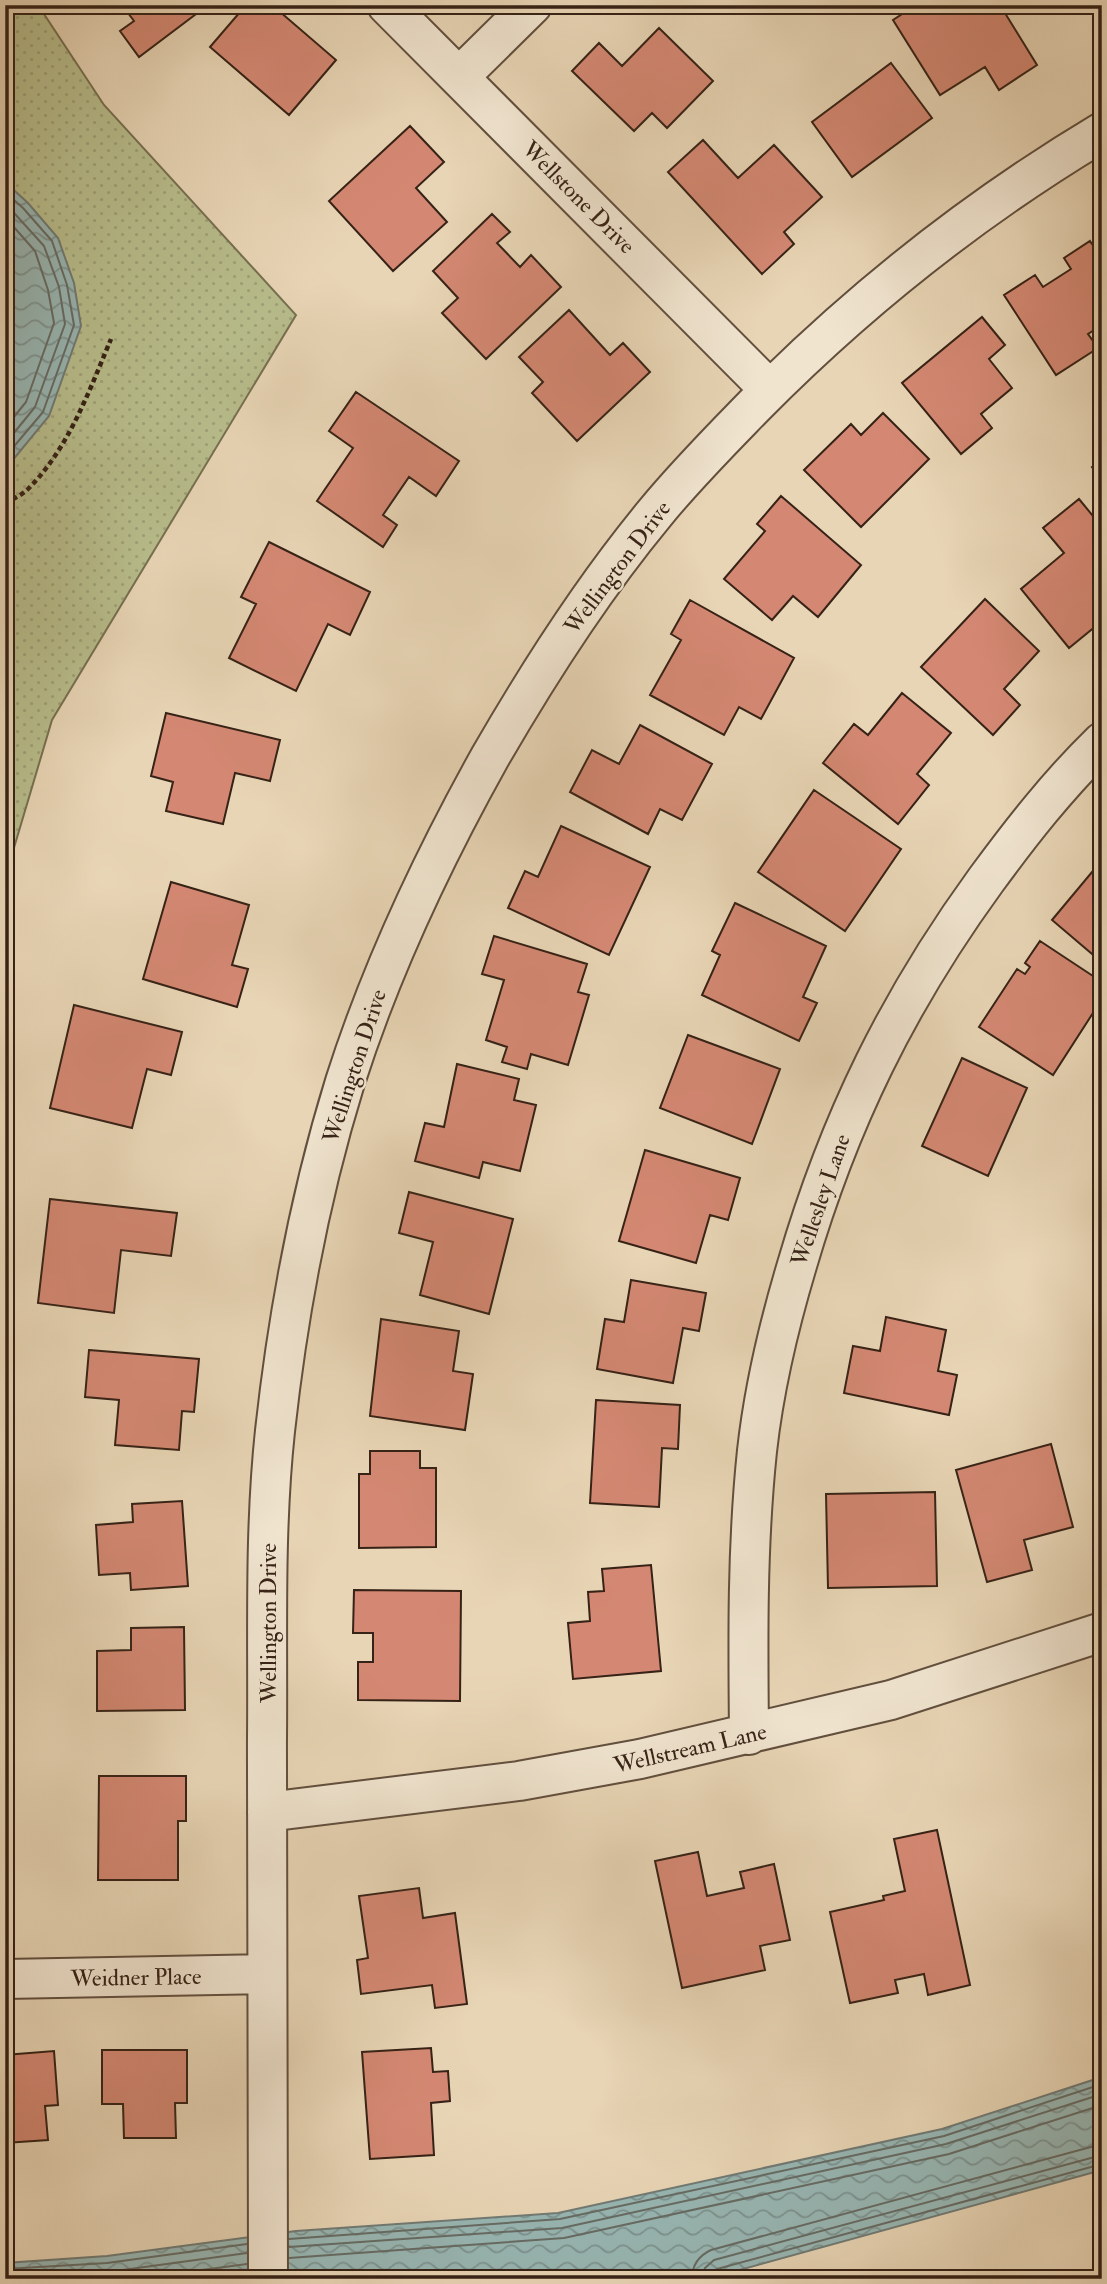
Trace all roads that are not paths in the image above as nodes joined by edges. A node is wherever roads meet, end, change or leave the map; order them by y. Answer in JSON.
{"nodes":[{"id":1,"x":387,"y":5,"type":"edge"},
{"id":2,"x":532,"y":5,"type":"edge"},
{"id":3,"x":460,"y":76,"type":"junction"},
{"id":4,"x":1102,"y":132,"type":"edge"},
{"id":5,"x":770,"y":390,"type":"junction"},
{"id":6,"x":1102,"y":742,"type":"edge"},
{"id":7,"x":1102,"y":1632,"type":"edge"},
{"id":8,"x":749,"y":1735,"type":"junction"},
{"id":9,"x":267,"y":1812,"type":"junction"},
{"id":10,"x":267,"y":1974,"type":"junction"},
{"id":11,"x":5,"y":1979,"type":"edge"},
{"id":12,"x":268,"y":2279,"type":"edge"}],
"edges":[{"from":1,"to":3,"type":"street","name":"Wellstone Drive"},
{"from":2,"to":3,"type":"street"},
{"from":3,"to":5,"type":"street","name":"Wellstone Drive"},
{"from":4,"to":5,"type":"street","name":"Wellington Drive"},
{"from":5,"to":9,"type":"street","name":"Wellington Drive"},
{"from":6,"to":8,"type":"street","name":"Wellesley Lane"},
{"from":7,"to":8,"type":"street","name":"Wellstream Lane"},
{"from":8,"to":9,"type":"street","name":"Wellstream Lane"},
{"from":9,"to":10,"type":"street","name":"Wellington Drive"},
{"from":10,"to":11,"type":"street","name":"Weidner Place"},
{"from":10,"to":12,"type":"street","name":"Wellington Drive"}]}
